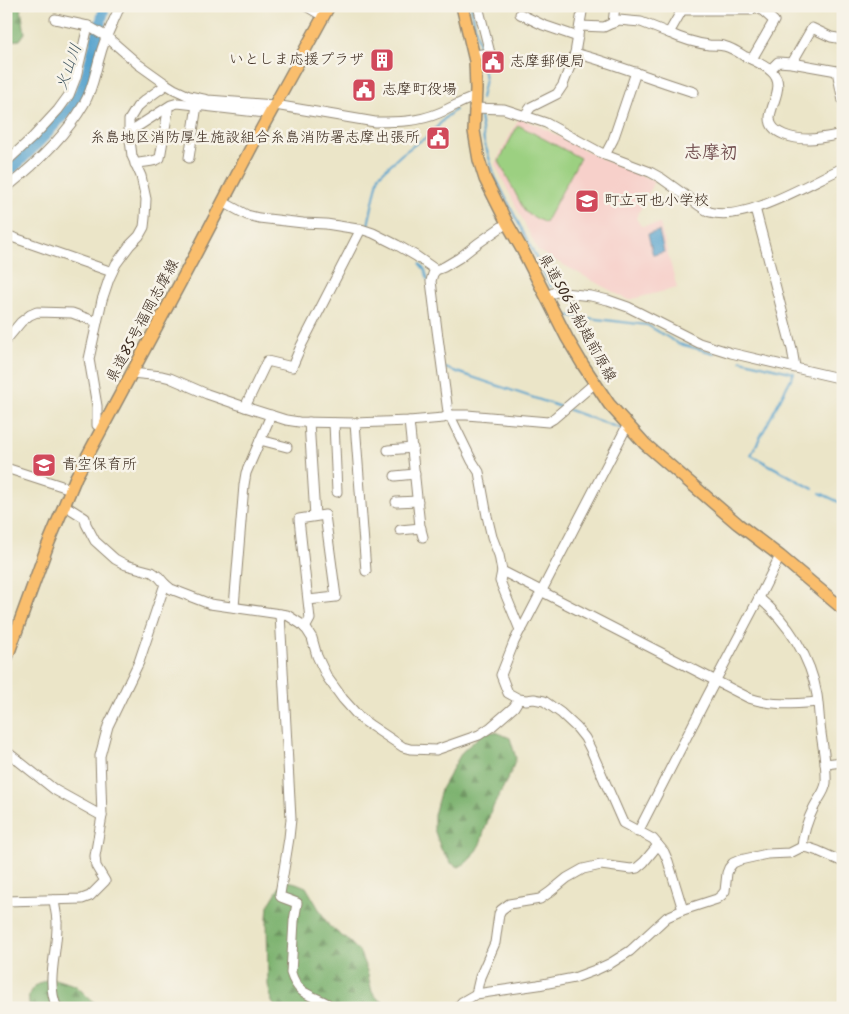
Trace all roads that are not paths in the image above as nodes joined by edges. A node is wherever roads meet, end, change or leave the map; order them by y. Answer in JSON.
{"nodes":[{"id":1,"x":120,"y":6,"type":"edge"},
{"id":2,"x":306,"y":6,"type":"edge"},
{"id":3,"x":462,"y":6,"type":"edge"},
{"id":4,"x":478,"y":6,"type":"edge"},
{"id":5,"x":583,"y":6,"type":"edge"},
{"id":6,"x":615,"y":6,"type":"edge"},
{"id":7,"x":672,"y":6,"type":"edge"},
{"id":8,"x":753,"y":6,"type":"edge"},
{"id":9,"x":682,"y":10,"type":"junction"},
{"id":10,"x":326,"y":11,"type":"edge"},
{"id":11,"x":520,"y":14,"type":"dead end"},
{"id":12,"x":54,"y":19,"type":"dead end"},
{"id":13,"x":613,"y":23,"type":"junction"},
{"id":14,"x":580,"y":26,"type":"junction"},
{"id":15,"x":90,"y":27,"type":"junction"},
{"id":16,"x":669,"y":33,"type":"junction"},
{"id":17,"x":106,"y":36,"type":"junction"},
{"id":18,"x":578,"y":37,"type":"junction"},
{"id":19,"x":843,"y":39,"type":"edge"},
{"id":20,"x":575,"y":53,"type":"junction"},
{"id":21,"x":474,"y":55,"type":"junction"},
{"id":22,"x":752,"y":58,"type":"junction"},
{"id":23,"x":792,"y":63,"type":"junction"},
{"id":24,"x":770,"y":70,"type":"junction"},
{"id":25,"x":636,"y":72,"type":"junction"},
{"id":26,"x":840,"y":72,"type":"edge"},
{"id":27,"x":166,"y":84,"type":"junction"},
{"id":28,"x":694,"y":92,"type":"dead end"},
{"id":29,"x":843,"y":101,"type":"edge"},
{"id":30,"x":475,"y":102,"type":"junction"},
{"id":31,"x":197,"y":105,"type":"junction"},
{"id":32,"x":275,"y":105,"type":"junction"},
{"id":33,"x":166,"y":108,"type":"junction"},
{"id":34,"x":269,"y":115,"type":"junction"},
{"id":35,"x":525,"y":115,"type":"junction"},
{"id":36,"x":129,"y":132,"type":"junction"},
{"id":37,"x":843,"y":134,"type":"edge"},
{"id":38,"x":605,"y":155,"type":"junction"},
{"id":39,"x":189,"y":158,"type":"dead end"},
{"id":40,"x":6,"y":162,"type":"edge"},
{"id":41,"x":136,"y":164,"type":"junction"},
{"id":42,"x":843,"y":168,"type":"edge"},
{"id":43,"x":6,"y":188,"type":"edge"},
{"id":44,"x":223,"y":202,"type":"junction"},
{"id":45,"x":755,"y":208,"type":"junction"},
{"id":46,"x":507,"y":223,"type":"junction"},
{"id":47,"x":361,"y":230,"type":"junction"},
{"id":48,"x":6,"y":234,"type":"edge"},
{"id":49,"x":436,"y":270,"type":"junction"},
{"id":50,"x":112,"y":272,"type":"junction"},
{"id":51,"x":546,"y":297,"type":"junction"},
{"id":52,"x":98,"y":322,"type":"junction"},
{"id":53,"x":6,"y":340,"type":"edge"},
{"id":54,"x":795,"y":367,"type":"junction"},
{"id":55,"x":131,"y":373,"type":"junction"},
{"id":56,"x":843,"y":379,"type":"edge"},
{"id":57,"x":595,"y":384,"type":"junction"},
{"id":58,"x":97,"y":406,"type":"junction"},
{"id":59,"x":114,"y":406,"type":"junction"},
{"id":60,"x":245,"y":407,"type":"junction"},
{"id":61,"x":271,"y":415,"type":"junction"},
{"id":62,"x":450,"y":416,"type":"junction"},
{"id":63,"x":409,"y":421,"type":"junction"},
{"id":64,"x":309,"y":422,"type":"junction"},
{"id":65,"x":334,"y":423,"type":"junction"},
{"id":66,"x":356,"y":423,"type":"junction"},
{"id":67,"x":102,"y":427,"type":"junction"},
{"id":68,"x":625,"y":430,"type":"junction"},
{"id":69,"x":260,"y":440,"type":"junction"},
{"id":70,"x":287,"y":447,"type":"dead end"},
{"id":71,"x":413,"y":448,"type":"junction"},
{"id":72,"x":388,"y":450,"type":"dead end"},
{"id":73,"x":6,"y":468,"type":"edge"},
{"id":74,"x":415,"y":474,"type":"junction"},
{"id":75,"x":395,"y":476,"type":"dead end"},
{"id":76,"x":70,"y":489,"type":"junction"},
{"id":77,"x":337,"y":492,"type":"dead end"},
{"id":78,"x":418,"y":500,"type":"junction"},
{"id":79,"x":396,"y":502,"type":"dead end"},
{"id":80,"x":64,"y":505,"type":"junction"},
{"id":81,"x":315,"y":516,"type":"junction"},
{"id":82,"x":421,"y":528,"type":"junction"},
{"id":83,"x":400,"y":530,"type":"dead end"},
{"id":84,"x":423,"y":537,"type":"dead end"},
{"id":85,"x":780,"y":556,"type":"junction"},
{"id":86,"x":366,"y":571,"type":"dead end"},
{"id":87,"x":502,"y":571,"type":"junction"},
{"id":88,"x":165,"y":584,"type":"junction"},
{"id":89,"x":541,"y":592,"type":"junction"},
{"id":90,"x":759,"y":598,"type":"junction"},
{"id":91,"x":308,"y":600,"type":"junction"},
{"id":92,"x":234,"y":607,"type":"junction"},
{"id":93,"x":843,"y":609,"type":"edge"},
{"id":94,"x":280,"y":614,"type":"junction"},
{"id":95,"x":305,"y":628,"type":"junction"},
{"id":96,"x":520,"y":630,"type":"junction"},
{"id":97,"x":6,"y":660,"type":"edge"},
{"id":98,"x":715,"y":680,"type":"junction"},
{"id":99,"x":520,"y":699,"type":"junction"},
{"id":100,"x":818,"y":702,"type":"junction"},
{"id":101,"x":6,"y":751,"type":"edge"},
{"id":102,"x":843,"y":762,"type":"edge"},
{"id":103,"x":825,"y":764,"type":"junction"},
{"id":104,"x":102,"y":816,"type":"junction"},
{"id":105,"x":638,"y":832,"type":"junction"},
{"id":106,"x":658,"y":845,"type":"junction"},
{"id":107,"x":802,"y":847,"type":"junction"},
{"id":108,"x":843,"y":862,"type":"edge"},
{"id":109,"x":54,"y":900,"type":"junction"},
{"id":110,"x":6,"y":901,"type":"edge"},
{"id":111,"x":683,"y":910,"type":"junction"},
{"id":112,"x":476,"y":994,"type":"junction"},
{"id":113,"x":843,"y":1007,"type":"edge"},
{"id":114,"x":57,"y":1008,"type":"edge"},
{"id":115,"x":334,"y":1008,"type":"edge"},
{"id":116,"x":457,"y":1008,"type":"edge"},
{"id":117,"x":839,"y":1008,"type":"edge"}],
"edges":[{"from":1,"to":17,"type":"street"},
{"from":2,"to":10,"type":"street"},
{"from":3,"to":21,"type":"main road","name":"県道506号船越前原線"},
{"from":4,"to":21,"type":"street"},
{"from":5,"to":14,"type":"street"},
{"from":6,"to":13,"type":"street"},
{"from":7,"to":9,"type":"street"},
{"from":8,"to":9,"type":"street"},
{"from":8,"to":22,"type":"street"},
{"from":9,"to":16,"type":"street"},
{"from":10,"to":32,"type":"main road","name":"県道85号福岡志摩線"},
{"from":11,"to":18,"type":"street"},
{"from":12,"to":15,"type":"street"},
{"from":13,"to":14,"type":"street"},
{"from":13,"to":16,"type":"street"},
{"from":14,"to":18,"type":"street"},
{"from":15,"to":17,"type":"street"},
{"from":15,"to":40,"type":"street"},
{"from":16,"to":22,"type":"street"},
{"from":17,"to":27,"type":"street"},
{"from":17,"to":43,"type":"street"},
{"from":18,"to":20,"type":"street"},
{"from":19,"to":23,"type":"street"},
{"from":20,"to":25,"type":"street"},
{"from":20,"to":35,"type":"street"},
{"from":21,"to":30,"type":"main road","name":"県道506号船越前原線"},
{"from":22,"to":24,"type":"street"},
{"from":23,"to":24,"type":"street"},
{"from":23,"to":26,"type":"street"},
{"from":24,"to":37,"type":"street"},
{"from":25,"to":28,"type":"street"},
{"from":25,"to":38,"type":"street"},
{"from":26,"to":29,"type":"street"},
{"from":27,"to":32,"type":"street"},
{"from":27,"to":36,"type":"street"},
{"from":30,"to":32,"type":"street"},
{"from":30,"to":35,"type":"street"},
{"from":30,"to":46,"type":"main road","name":"県道506号船越前原線"},
{"from":31,"to":33,"type":"street"},
{"from":31,"to":34,"type":"street"},
{"from":31,"to":39,"type":"street"},
{"from":32,"to":34,"type":"main road","name":"県道85号福岡志摩線"},
{"from":33,"to":36,"type":"street"},
{"from":33,"to":41,"type":"street"},
{"from":34,"to":44,"type":"main road","name":"県道85号福岡志摩線"},
{"from":35,"to":38,"type":"street"},
{"from":36,"to":41,"type":"street"},
{"from":38,"to":45,"type":"street"},
{"from":41,"to":50,"type":"street"},
{"from":42,"to":45,"type":"street"},
{"from":44,"to":47,"type":"street"},
{"from":44,"to":55,"type":"main road","name":"県道85号福岡志摩線"},
{"from":45,"to":54,"type":"street"},
{"from":46,"to":49,"type":"street"},
{"from":46,"to":51,"type":"main road","name":"県道506号船越前原線"},
{"from":47,"to":49,"type":"street"},
{"from":47,"to":60,"type":"street"},
{"from":48,"to":50,"type":"street"},
{"from":49,"to":62,"type":"street"},
{"from":50,"to":52,"type":"street"},
{"from":51,"to":54,"type":"street"},
{"from":51,"to":57,"type":"main road","name":"県道506号船越前原線"},
{"from":52,"to":53,"type":"street"},
{"from":52,"to":58,"type":"street"},
{"from":54,"to":56,"type":"street"},
{"from":55,"to":59,"type":"main road","name":"県道85号福岡志摩線"},
{"from":55,"to":60,"type":"street"},
{"from":57,"to":62,"type":"street"},
{"from":57,"to":68,"type":"main road","name":"県道506号船越前原線"},
{"from":58,"to":59,"type":"street"},
{"from":58,"to":67,"type":"street"},
{"from":59,"to":67,"type":"main road","name":"県道85号福岡志摩線"},
{"from":60,"to":61,"type":"street"},
{"from":61,"to":64,"type":"street"},
{"from":61,"to":69,"type":"street"},
{"from":62,"to":63,"type":"street"},
{"from":62,"to":87,"type":"street"},
{"from":63,"to":66,"type":"street"},
{"from":63,"to":71,"type":"street"},
{"from":64,"to":65,"type":"street"},
{"from":64,"to":81,"type":"street"},
{"from":65,"to":66,"type":"street"},
{"from":65,"to":77,"type":"street"},
{"from":66,"to":86,"type":"street"},
{"from":67,"to":76,"type":"main road","name":"県道85号福岡志摩線"},
{"from":68,"to":85,"type":"main road","name":"県道506号船越前原線"},
{"from":68,"to":89,"type":"street"},
{"from":69,"to":70,"type":"street"},
{"from":69,"to":92,"type":"street"},
{"from":71,"to":72,"type":"street"},
{"from":71,"to":74,"type":"street"},
{"from":73,"to":76,"type":"street"},
{"from":74,"to":75,"type":"street"},
{"from":74,"to":78,"type":"street"},
{"from":76,"to":80,"type":"main road","name":"県道85号福岡志摩線"},
{"from":78,"to":79,"type":"street"},
{"from":78,"to":82,"type":"street"},
{"from":80,"to":88,"type":"street"},
{"from":80,"to":97,"type":"main road","name":"県道85号福岡志摩線"},
{"from":81,"to":91,"type":"street"},
{"from":81,"to":91,"type":"street"},
{"from":82,"to":83,"type":"street"},
{"from":82,"to":84,"type":"street"},
{"from":85,"to":90,"type":"street"},
{"from":85,"to":93,"type":"main road","name":"県道506号船越前原線"},
{"from":87,"to":89,"type":"street"},
{"from":87,"to":96,"type":"street"},
{"from":88,"to":92,"type":"street"},
{"from":88,"to":104,"type":"street"},
{"from":89,"to":96,"type":"street"},
{"from":89,"to":98,"type":"street"},
{"from":90,"to":98,"type":"street"},
{"from":90,"to":100,"type":"street"},
{"from":91,"to":95,"type":"street"},
{"from":92,"to":94,"type":"street"},
{"from":94,"to":95,"type":"street"},
{"from":94,"to":115,"type":"street"},
{"from":95,"to":99,"type":"street"},
{"from":96,"to":99,"type":"street"},
{"from":98,"to":100,"type":"street"},
{"from":98,"to":105,"type":"street"},
{"from":99,"to":105,"type":"street"},
{"from":100,"to":103,"type":"street"},
{"from":101,"to":104,"type":"street"},
{"from":102,"to":103,"type":"street"},
{"from":103,"to":107,"type":"street"},
{"from":104,"to":109,"type":"street"},
{"from":105,"to":106,"type":"street"},
{"from":106,"to":111,"type":"street"},
{"from":106,"to":112,"type":"street"},
{"from":107,"to":108,"type":"street"},
{"from":107,"to":111,"type":"street"},
{"from":109,"to":110,"type":"street"},
{"from":109,"to":114,"type":"street"},
{"from":111,"to":112,"type":"street"},
{"from":112,"to":116,"type":"street"},
{"from":113,"to":117,"type":"street"}]}
